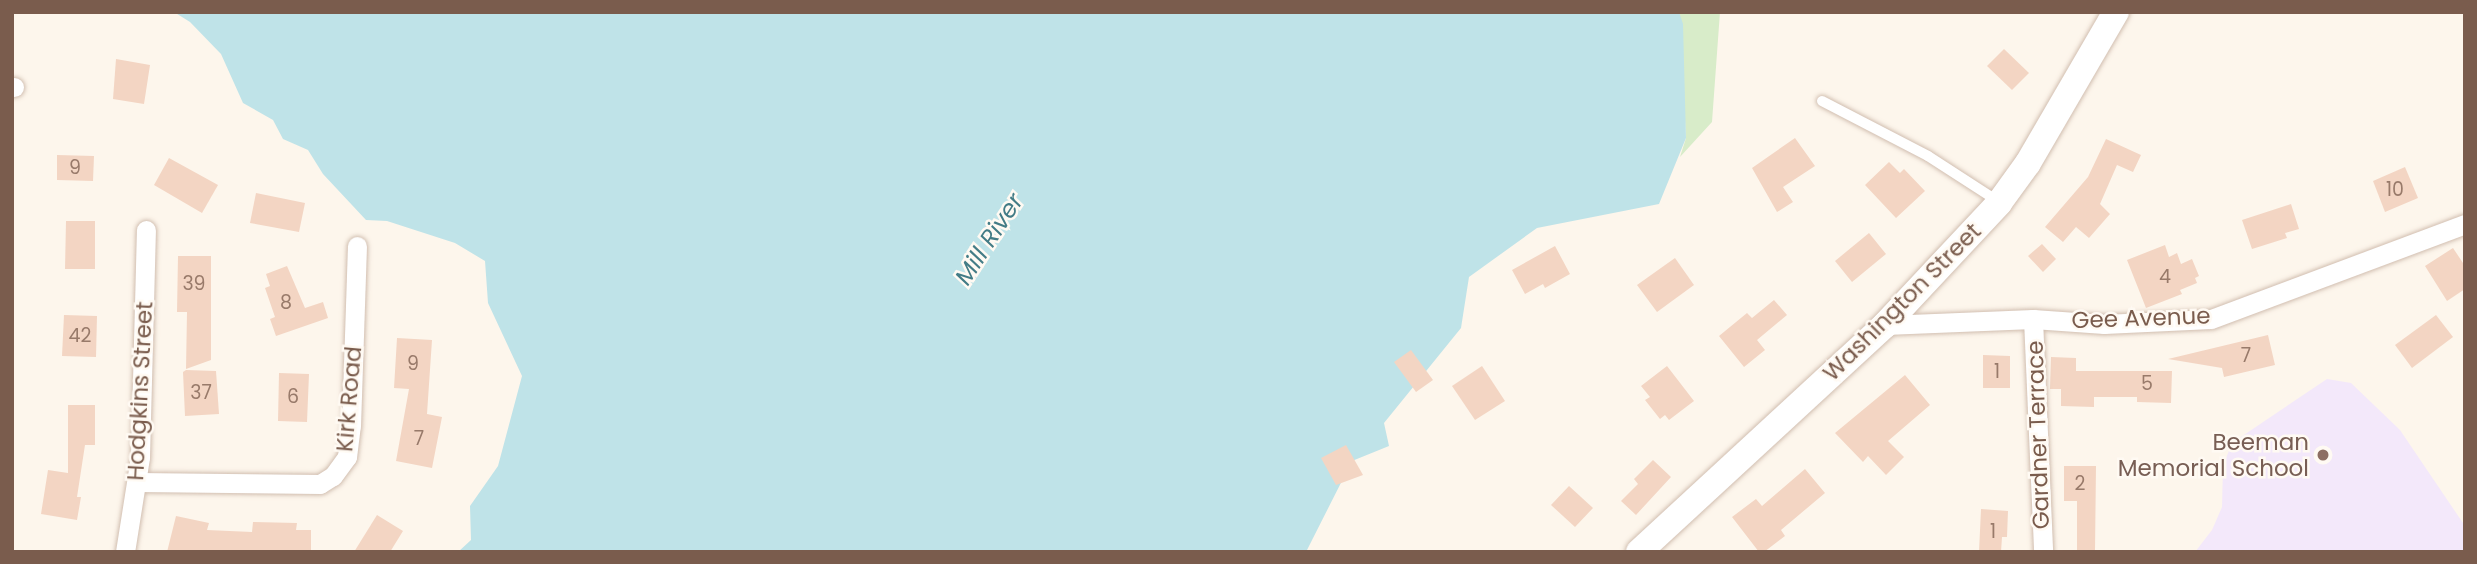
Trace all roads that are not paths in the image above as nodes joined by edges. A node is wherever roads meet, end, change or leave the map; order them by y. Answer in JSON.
{"nodes":[{"id":1,"x":2116,"y":12,"type":"edge"},
{"id":2,"x":1822,"y":101,"type":"dead end"},
{"id":3,"x":1999,"y":203,"type":"junction"},
{"id":4,"x":2465,"y":224,"type":"edge"},
{"id":5,"x":146,"y":230,"type":"dead end"},
{"id":6,"x":357,"y":246,"type":"dead end"},
{"id":7,"x":2033,"y":319,"type":"junction"},
{"id":8,"x":1885,"y":325,"type":"junction"},
{"id":9,"x":137,"y":482,"type":"junction"},
{"id":10,"x":125,"y":552,"type":"edge"},
{"id":11,"x":1639,"y":552,"type":"edge"},
{"id":12,"x":2043,"y":552,"type":"edge"}],
"edges":[{"from":1,"to":3,"type":"main road","name":"Washington Street"},
{"from":2,"to":3,"type":"lane"},
{"from":3,"to":8,"type":"main road","name":"Washington Street"},
{"from":4,"to":7,"type":"street","name":"Gee Avenue"},
{"from":5,"to":9,"type":"street","name":"Hodgkins Street"},
{"from":6,"to":9,"type":"street","name":"Kirk Road"},
{"from":7,"to":8,"type":"street","name":"Gee Avenue"},
{"from":7,"to":12,"type":"street","name":"Gardner Terrace"},
{"from":8,"to":11,"type":"main road","name":"Washington Street"},
{"from":9,"to":10,"type":"street","name":"Hodgkins Street"}]}
